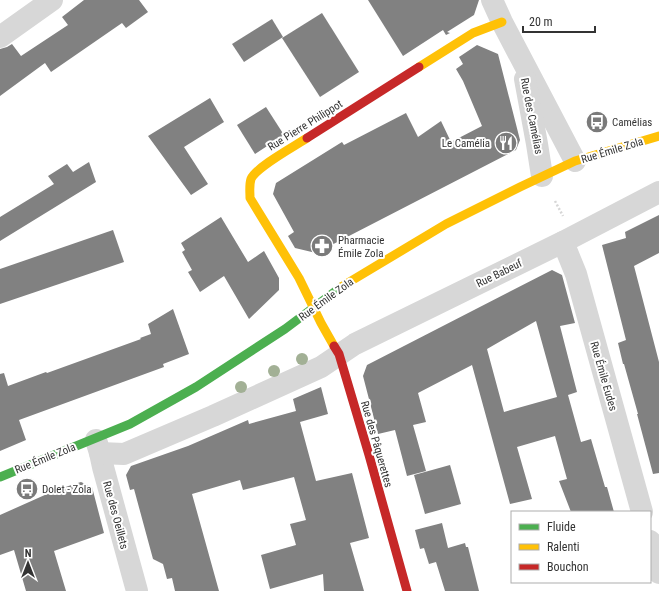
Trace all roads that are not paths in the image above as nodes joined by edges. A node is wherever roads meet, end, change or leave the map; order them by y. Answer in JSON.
{"nodes":[{"id":1,"x":52,"y":0,"type":"edge"},
{"id":2,"x":492,"y":0,"type":"edge"},
{"id":3,"x":502,"y":22,"type":"junction"},
{"id":4,"x":0,"y":37,"type":"edge"},
{"id":5,"x":520,"y":56,"type":"junction"},
{"id":6,"x":659,"y":136,"type":"edge"},
{"id":7,"x":575,"y":161,"type":"junction"},
{"id":8,"x":542,"y":176,"type":"junction"},
{"id":9,"x":659,"y":192,"type":"edge"},
{"id":10,"x":563,"y":242,"type":"junction"},
{"id":11,"x":314,"y":308,"type":"junction"},
{"id":12,"x":339,"y":354,"type":"junction"},
{"id":13,"x":98,"y":446,"type":"junction"},
{"id":14,"x":0,"y":477,"type":"edge"},
{"id":15,"x":642,"y":511,"type":"edge"},
{"id":16,"x":651,"y":545,"type":"edge"},
{"id":17,"x":659,"y":573,"type":"edge"},
{"id":18,"x":136,"y":591,"type":"edge"},
{"id":19,"x":406,"y":591,"type":"edge"}],
"edges":[{"from":1,"to":4,"type":"street"},
{"from":2,"to":3,"type":"street","name":"Rue des Camélias"},
{"from":3,"to":5,"type":"street","name":"Rue des Camélias"},
{"from":3,"to":11,"type":"main road","name":"Rue Pierre Philippot"},
{"from":5,"to":7,"type":"street","name":"Rue des Camélias"},
{"from":5,"to":8,"type":"street","name":"Rue des Camélias"},
{"from":6,"to":7,"type":"main road","name":"Rue Émile Zola"},
{"from":7,"to":8,"type":"main road","name":"Rue Émile Zola"},
{"from":8,"to":11,"type":"main road","name":"Rue Émile Zola"},
{"from":9,"to":10,"type":"street","name":"Rue Babeuf"},
{"from":10,"to":12,"type":"street","name":"Rue Babeuf"},
{"from":10,"to":15,"type":"street","name":"Rue Émile Eudes"},
{"from":11,"to":12,"type":"main road","name":"Rue des Pâquerettes"},
{"from":11,"to":13,"type":"main road","name":"Rue Émile Zola"},
{"from":12,"to":13,"type":"street","name":"Rue Émile Zola"},
{"from":12,"to":19,"type":"main road","name":"Rue des Pâquerettes"},
{"from":13,"to":14,"type":"main road","name":"Rue Émile Zola"},
{"from":13,"to":18,"type":"street","name":"Rue des Oeillets"},
{"from":16,"to":17,"type":"street"}]}
